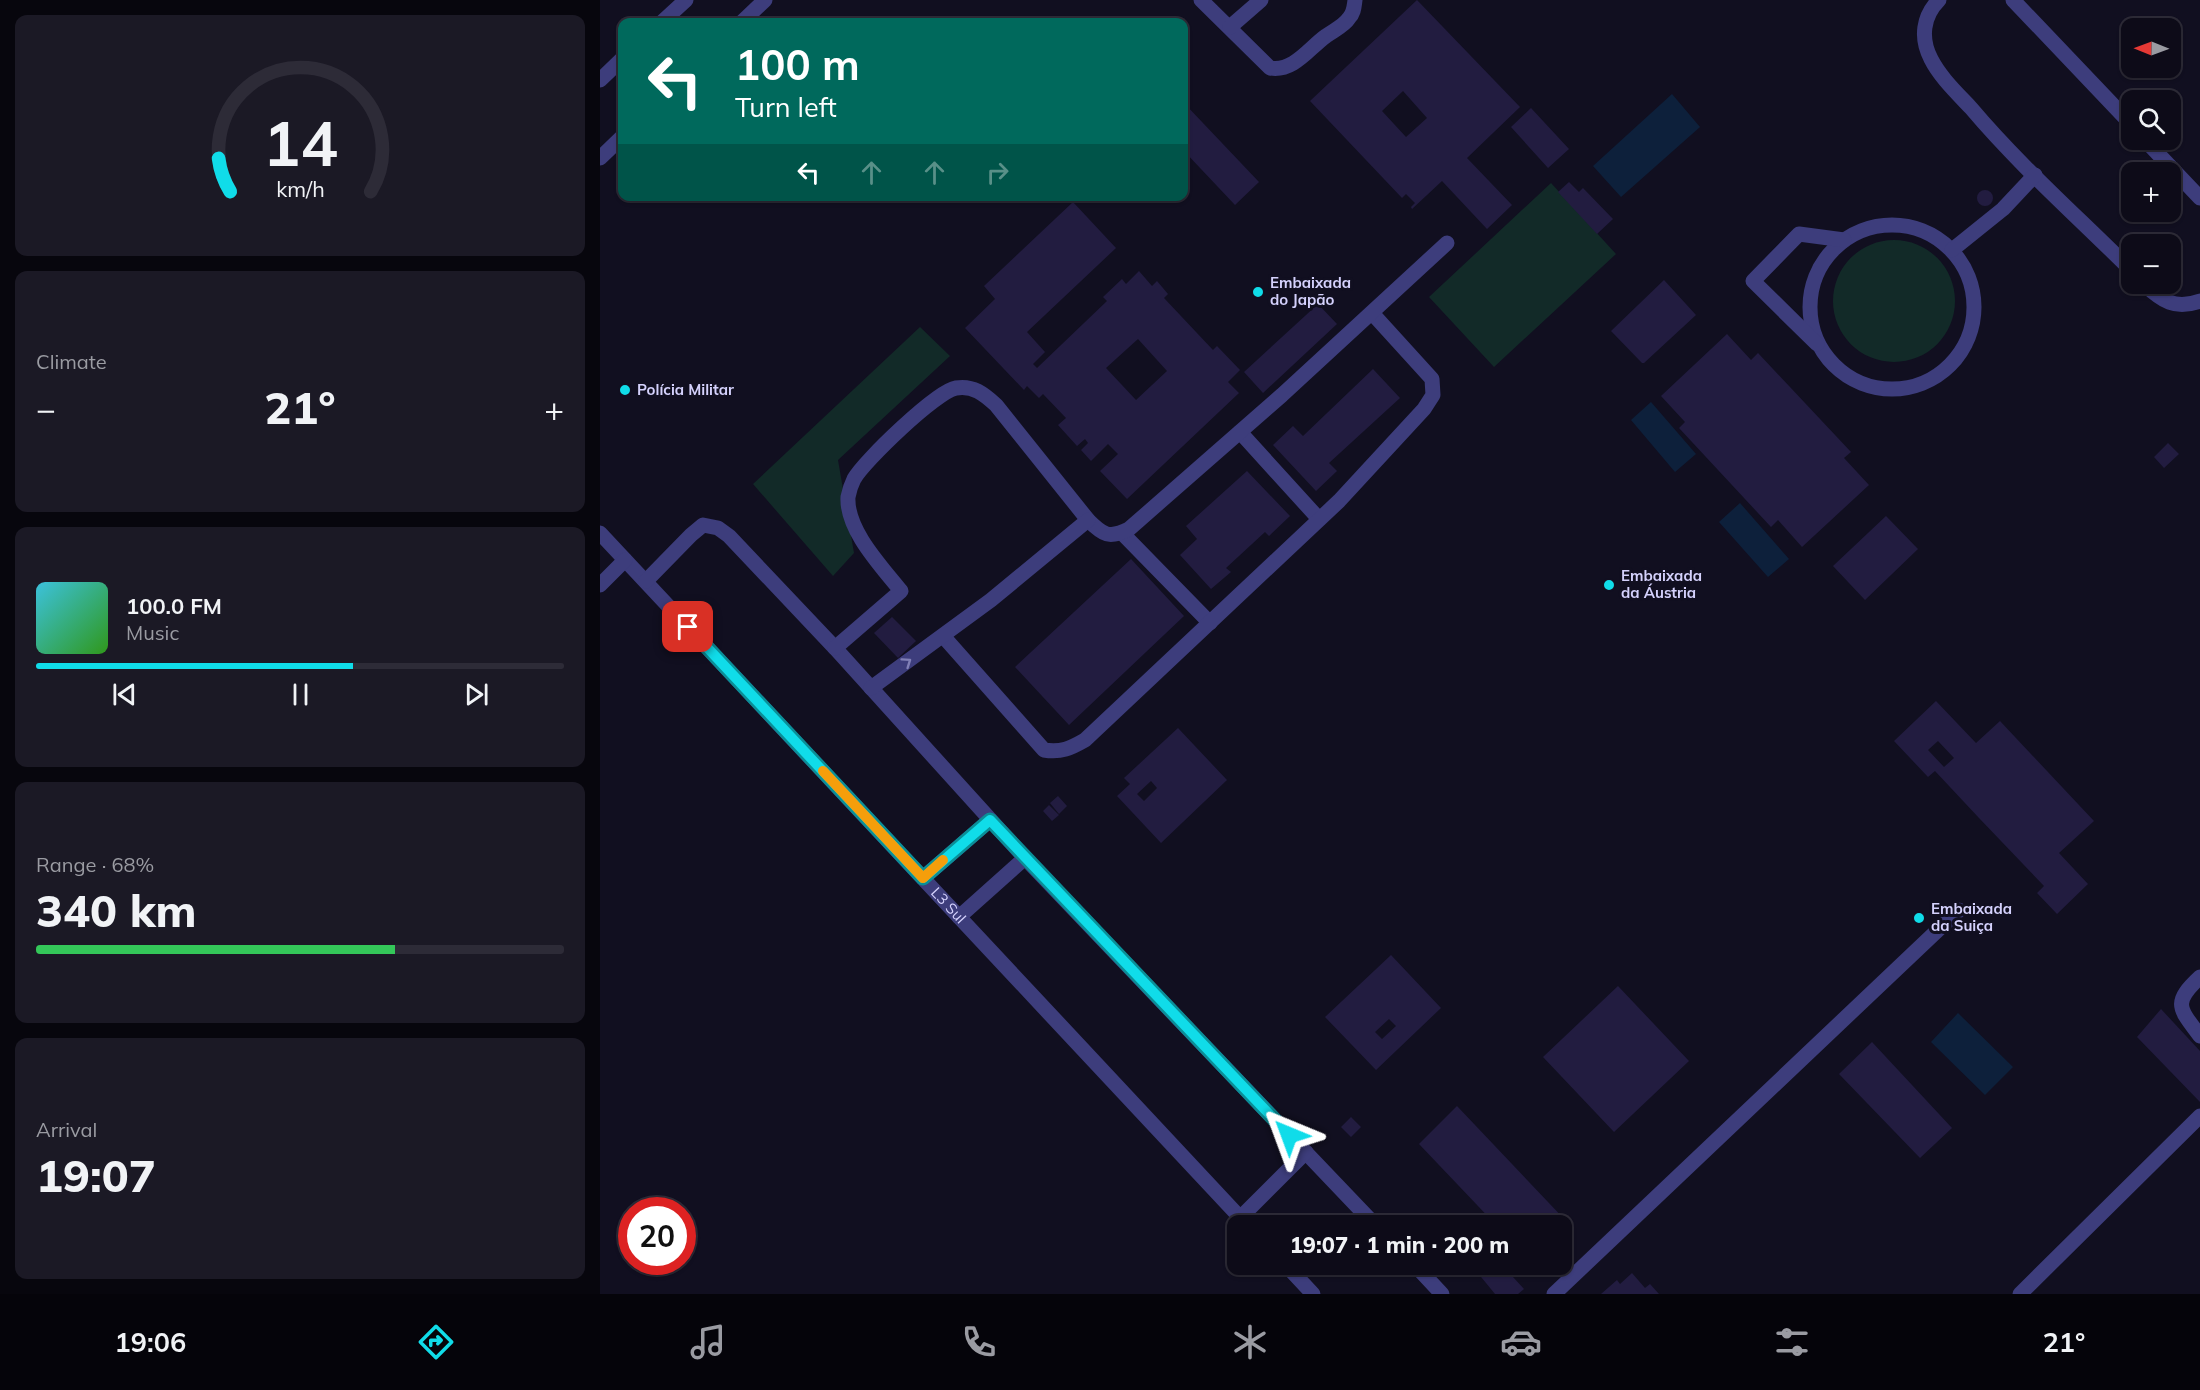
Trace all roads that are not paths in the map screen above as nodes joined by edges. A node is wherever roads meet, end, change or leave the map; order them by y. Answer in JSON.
{"nodes":[{"id":1,"x":686,"y":0,"type":"edge"},
{"id":2,"x":765,"y":0,"type":"edge"},
{"id":3,"x":1201,"y":0,"type":"edge"},
{"id":4,"x":1261,"y":0,"type":"edge"},
{"id":5,"x":1355,"y":0,"type":"edge"},
{"id":6,"x":1939,"y":0,"type":"edge"},
{"id":7,"x":2013,"y":0,"type":"edge"},
{"id":8,"x":666,"y":18,"type":"edge"},
{"id":9,"x":746,"y":18,"type":"edge"},
{"id":10,"x":1230,"y":27,"type":"junction"},
{"id":11,"x":618,"y":63,"type":"edge"},
{"id":12,"x":600,"y":81,"type":"edge"},
{"id":13,"x":2121,"y":113,"type":"edge"},
{"id":14,"x":618,"y":141,"type":"edge"},
{"id":15,"x":2154,"y":150,"type":"edge"},
{"id":16,"x":600,"y":158,"type":"edge"},
{"id":17,"x":2035,"y":175,"type":"junction"},
{"id":18,"x":2200,"y":198,"type":"edge"},
{"id":19,"x":1844,"y":240,"type":"junction"},
{"id":20,"x":1447,"y":243,"type":"dead end"},
{"id":21,"x":1952,"y":250,"type":"junction"},
{"id":22,"x":2121,"y":260,"type":"edge"},
{"id":23,"x":2155,"y":294,"type":"edge"},
{"id":24,"x":2200,"y":301,"type":"edge"},
{"id":25,"x":1372,"y":312,"type":"junction"},
{"id":26,"x":1821,"y":347,"type":"junction"},
{"id":27,"x":1240,"y":432,"type":"junction"},
{"id":28,"x":1320,"y":519,"type":"junction"},
{"id":29,"x":1088,"y":520,"type":"junction"},
{"id":30,"x":1122,"y":532,"type":"junction"},
{"id":31,"x":600,"y":533,"type":"edge"},
{"id":32,"x":625,"y":560,"type":"junction"},
{"id":33,"x":646,"y":582,"type":"junction"},
{"id":34,"x":600,"y":585,"type":"edge"},
{"id":35,"x":1210,"y":623,"type":"junction"},
{"id":36,"x":943,"y":636,"type":"junction"},
{"id":37,"x":835,"y":648,"type":"junction"},
{"id":38,"x":872,"y":688,"type":"junction"},
{"id":39,"x":990,"y":820,"type":"junction"},
{"id":40,"x":1025,"y":858,"type":"junction"},
{"id":41,"x":923,"y":878,"type":"junction"},
{"id":42,"x":1959,"y":910,"type":"dead end"},
{"id":43,"x":959,"y":917,"type":"junction"},
{"id":44,"x":2200,"y":977,"type":"edge"},
{"id":45,"x":2200,"y":1036,"type":"edge"},
{"id":46,"x":2200,"y":1116,"type":"edge"},
{"id":47,"x":1306,"y":1152,"type":"junction"},
{"id":48,"x":1239,"y":1215,"type":"edge"},
{"id":49,"x":1250,"y":1215,"type":"edge"},
{"id":50,"x":1366,"y":1215,"type":"edge"},
{"id":51,"x":1295,"y":1275,"type":"edge"},
{"id":52,"x":1424,"y":1275,"type":"edge"},
{"id":53,"x":1312,"y":1294,"type":"edge"},
{"id":54,"x":1442,"y":1294,"type":"edge"},
{"id":55,"x":1554,"y":1294,"type":"edge"},
{"id":56,"x":2020,"y":1294,"type":"edge"}],
"edges":[{"from":1,"to":8,"type":"street"},
{"from":2,"to":9,"type":"street"},
{"from":3,"to":10,"type":"street"},
{"from":4,"to":10,"type":"street"},
{"from":5,"to":10,"type":"street"},
{"from":6,"to":17,"type":"street"},
{"from":7,"to":13,"type":"street"},
{"from":11,"to":12,"type":"street"},
{"from":14,"to":16,"type":"street"},
{"from":15,"to":18,"type":"street"},
{"from":17,"to":21,"type":"street"},
{"from":17,"to":22,"type":"street"},
{"from":19,"to":21,"type":"street"},
{"from":19,"to":26,"type":"street"},
{"from":19,"to":26,"type":"street"},
{"from":20,"to":25,"type":"street"},
{"from":21,"to":26,"type":"street"},
{"from":23,"to":24,"type":"street"},
{"from":25,"to":27,"type":"street"},
{"from":25,"to":28,"type":"street"},
{"from":27,"to":28,"type":"street"},
{"from":27,"to":30,"type":"street"},
{"from":28,"to":35,"type":"street"},
{"from":29,"to":30,"type":"street"},
{"from":29,"to":36,"type":"street"},
{"from":29,"to":37,"type":"street"},
{"from":30,"to":35,"type":"street"},
{"from":31,"to":32,"type":"street","name":"L3 Sul"},
{"from":32,"to":33,"type":"street","name":"L3 Sul"},
{"from":32,"to":34,"type":"street"},
{"from":33,"to":37,"type":"street"},
{"from":33,"to":41,"type":"street","name":"L3 Sul"},
{"from":35,"to":36,"type":"street"},
{"from":38,"to":36,"type":"street","one_way":true},
{"from":37,"to":38,"type":"street"},
{"from":38,"to":39,"type":"street"},
{"from":39,"to":40,"type":"street"},
{"from":39,"to":41,"type":"street"},
{"from":40,"to":43,"type":"street"},
{"from":40,"to":47,"type":"street"},
{"from":41,"to":43,"type":"street","name":"L3 Sul"},
{"from":42,"to":55,"type":"street"},
{"from":43,"to":48,"type":"street","name":"L3 Sul"},
{"from":44,"to":45,"type":"street"},
{"from":46,"to":56,"type":"street"},
{"from":47,"to":49,"type":"street"},
{"from":47,"to":50,"type":"street"},
{"from":51,"to":53,"type":"street"},
{"from":52,"to":54,"type":"street"}]}
